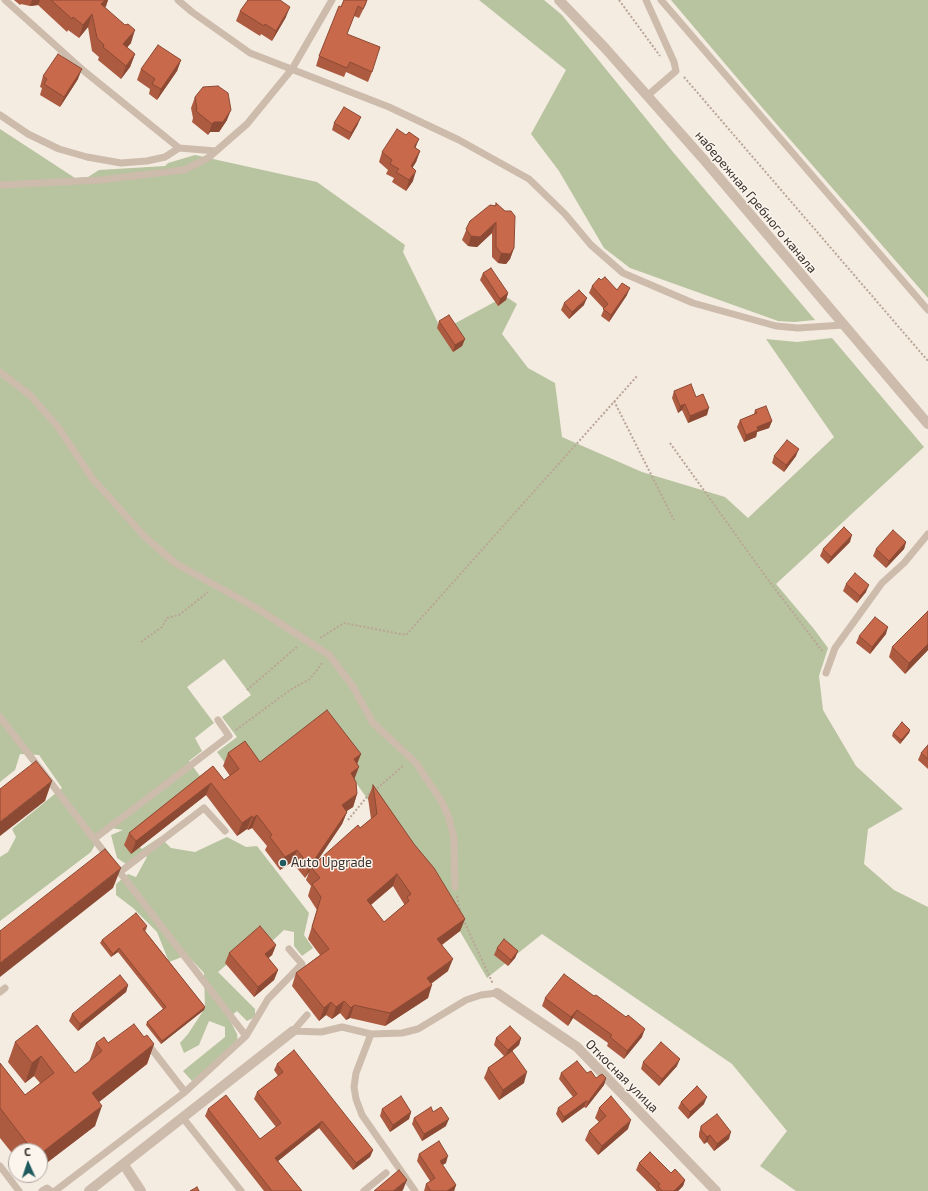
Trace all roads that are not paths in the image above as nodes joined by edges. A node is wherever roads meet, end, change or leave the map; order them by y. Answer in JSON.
{"nodes":[{"id":1,"x":5,"y":0,"type":"edge"},
{"id":2,"x":178,"y":0,"type":"edge"},
{"id":3,"x":332,"y":0,"type":"edge"},
{"id":4,"x":559,"y":0,"type":"edge"},
{"id":5,"x":646,"y":0,"type":"edge"},
{"id":6,"x":661,"y":0,"type":"edge"},
{"id":7,"x":292,"y":69,"type":"junction"},
{"id":8,"x":647,"y":96,"type":"junction"},
{"id":9,"x":0,"y":116,"type":"edge"},
{"id":10,"x":179,"y":148,"type":"junction"},
{"id":11,"x":216,"y":151,"type":"junction"},
{"id":12,"x":0,"y":185,"type":"edge"},
{"id":13,"x":928,"y":310,"type":"edge"},
{"id":14,"x":843,"y":325,"type":"junction"},
{"id":15,"x":0,"y":372,"type":"edge"},
{"id":16,"x":928,"y":424,"type":"edge"},
{"id":17,"x":928,"y":534,"type":"edge"},
{"id":18,"x":826,"y":673,"type":"dead end"},
{"id":19,"x":0,"y":717,"type":"edge"},
{"id":20,"x":218,"y":720,"type":"dead end"},
{"id":21,"x":225,"y":831,"type":"dead end"},
{"id":22,"x":94,"y":839,"type":"junction"},
{"id":23,"x":104,"y":852,"type":"junction"},
{"id":24,"x":98,"y":857,"type":"edge"},
{"id":25,"x":120,"y":872,"type":"junction"},
{"id":26,"x":455,"y":887,"type":"road end"},
{"id":27,"x":289,"y":950,"type":"dead end"},
{"id":28,"x":497,"y":993,"type":"joint"},
{"id":29,"x":307,"y":1015,"type":"dead end"},
{"id":30,"x":293,"y":1031,"type":"junction"},
{"id":31,"x":371,"y":1034,"type":"junction"},
{"id":32,"x":142,"y":1036,"type":"edge"},
{"id":33,"x":246,"y":1036,"type":"junction"},
{"id":34,"x":186,"y":1092,"type":"junction"},
{"id":35,"x":183,"y":1118,"type":"junction"},
{"id":36,"x":124,"y":1165,"type":"junction"},
{"id":37,"x":0,"y":1166,"type":"edge"},
{"id":38,"x":386,"y":1173,"type":"dead end"},
{"id":39,"x":19,"y":1191,"type":"edge"},
{"id":40,"x":42,"y":1191,"type":"edge"},
{"id":41,"x":51,"y":1191,"type":"edge"},
{"id":42,"x":55,"y":1191,"type":"edge"},
{"id":43,"x":89,"y":1191,"type":"edge"},
{"id":44,"x":141,"y":1191,"type":"edge"},
{"id":45,"x":241,"y":1191,"type":"edge"},
{"id":46,"x":364,"y":1191,"type":"edge"},
{"id":47,"x":415,"y":1191,"type":"edge"},
{"id":48,"x":716,"y":1191,"type":"edge"}],
"edges":[{"from":1,"to":10,"type":"lane"},
{"from":2,"to":7,"type":"lane"},
{"from":3,"to":7,"type":"lane"},
{"from":4,"to":8,"type":"street","name":"набережная Гребного канала"},
{"from":5,"to":8,"type":"lane"},
{"from":6,"to":13,"type":"lane"},
{"from":7,"to":11,"type":"lane"},
{"from":7,"to":14,"type":"lane"},
{"from":8,"to":14,"type":"street","name":"набережная Гребного канала"},
{"from":9,"to":10,"type":"lane"},
{"from":10,"to":11,"type":"lane"},
{"from":11,"to":12,"type":"lane"},
{"from":14,"to":16,"type":"street","name":"набережная Гребного канала"},
{"from":15,"to":26,"type":"lane"},
{"from":17,"to":18,"type":"lane"},
{"from":19,"to":22,"type":"lane"},
{"from":20,"to":22,"type":"lane"},
{"from":21,"to":25,"type":"lane"},
{"from":22,"to":23,"type":"lane"},
{"from":23,"to":24,"type":"lane"},
{"from":23,"to":25,"type":"lane"},
{"from":25,"to":33,"type":"lane"},
{"from":27,"to":33,"type":"lane"},
{"from":28,"to":31,"type":"lane"},
{"from":28,"to":48,"type":"street","name":"Откосная улица"},
{"from":29,"to":30,"type":"lane"},
{"from":30,"to":31,"type":"lane"},
{"from":30,"to":35,"type":"street"},
{"from":31,"to":47,"type":"lane"},
{"from":32,"to":34,"type":"lane"},
{"from":33,"to":34,"type":"lane"},
{"from":34,"to":42,"type":"lane"},
{"from":35,"to":36,"type":"street"},
{"from":35,"to":45,"type":"lane"},
{"from":36,"to":43,"type":"street"},
{"from":36,"to":44,"type":"street"},
{"from":37,"to":39,"type":"lane"},
{"from":38,"to":46,"type":"lane"},
{"from":40,"to":41,"type":"lane"}]}
